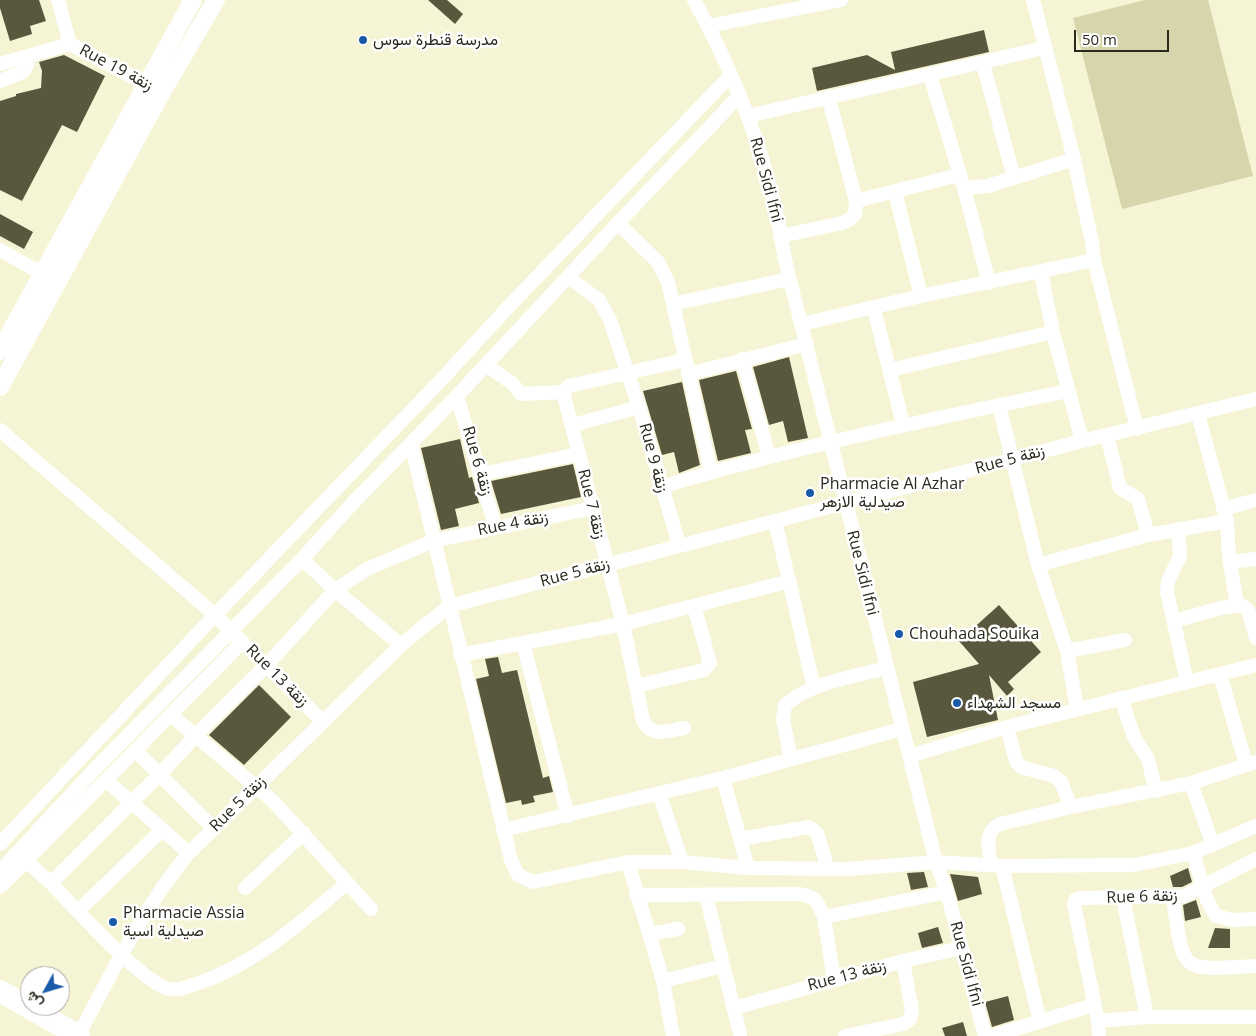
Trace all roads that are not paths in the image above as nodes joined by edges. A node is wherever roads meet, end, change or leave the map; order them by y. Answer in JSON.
{"nodes":[{"id":1,"x":58,"y":0,"type":"edge"},
{"id":2,"x":193,"y":0,"type":"edge"},
{"id":3,"x":216,"y":0,"type":"edge"},
{"id":4,"x":694,"y":0,"type":"edge"},
{"id":5,"x":840,"y":0,"type":"edge"},
{"id":6,"x":1033,"y":0,"type":"edge"},
{"id":7,"x":708,"y":26,"type":"junction"},
{"id":8,"x":70,"y":44,"type":"junction"},
{"id":9,"x":1044,"y":48,"type":"junction"},
{"id":10,"x":25,"y":57,"type":"junction"},
{"id":11,"x":0,"y":64,"type":"edge"},
{"id":12,"x":983,"y":64,"type":"junction"},
{"id":13,"x":930,"y":75,"type":"junction"},
{"id":14,"x":731,"y":76,"type":"junction"},
{"id":15,"x":0,"y":81,"type":"edge"},
{"id":16,"x":146,"y":84,"type":"junction"},
{"id":17,"x":162,"y":92,"type":"junction"},
{"id":18,"x":740,"y":95,"type":"junction"},
{"id":19,"x":829,"y":99,"type":"junction"},
{"id":20,"x":748,"y":116,"type":"junction"},
{"id":21,"x":1074,"y":159,"type":"junction"},
{"id":22,"x":1014,"y":178,"type":"junction"},
{"id":23,"x":962,"y":182,"type":"junction"},
{"id":24,"x":895,"y":192,"type":"junction"},
{"id":25,"x":856,"y":200,"type":"junction"},
{"id":26,"x":618,"y":223,"type":"junction"},
{"id":27,"x":781,"y":236,"type":"junction"},
{"id":28,"x":0,"y":250,"type":"edge"},
{"id":29,"x":1094,"y":260,"type":"junction"},
{"id":30,"x":1041,"y":273,"type":"junction"},
{"id":31,"x":43,"y":274,"type":"junction"},
{"id":32,"x":568,"y":277,"type":"junction"},
{"id":33,"x":789,"y":279,"type":"junction"},
{"id":34,"x":989,"y":283,"type":"junction"},
{"id":35,"x":921,"y":296,"type":"junction"},
{"id":36,"x":673,"y":304,"type":"junction"},
{"id":37,"x":874,"y":309,"type":"junction"},
{"id":38,"x":802,"y":324,"type":"junction"},
{"id":39,"x":1053,"y":332,"type":"junction"},
{"id":40,"x":807,"y":344,"type":"junction"},
{"id":41,"x":0,"y":351,"type":"edge"},
{"id":42,"x":742,"y":359,"type":"junction"},
{"id":43,"x":486,"y":365,"type":"junction"},
{"id":44,"x":686,"y":367,"type":"junction"},
{"id":45,"x":890,"y":370,"type":"junction"},
{"id":46,"x":627,"y":372,"type":"junction"},
{"id":47,"x":0,"y":387,"type":"edge"},
{"id":48,"x":566,"y":389,"type":"junction"},
{"id":49,"x":1068,"y":391,"type":"junction"},
{"id":50,"x":457,"y":396,"type":"junction"},
{"id":51,"x":1256,"y":399,"type":"edge"},
{"id":52,"x":999,"y":405,"type":"junction"},
{"id":53,"x":639,"y":407,"type":"junction"},
{"id":54,"x":1198,"y":414,"type":"junction"},
{"id":55,"x":573,"y":424,"type":"junction"},
{"id":56,"x":903,"y":424,"type":"junction"},
{"id":57,"x":1137,"y":429,"type":"junction"},
{"id":58,"x":0,"y":430,"type":"edge"},
{"id":59,"x":1107,"y":435,"type":"junction"},
{"id":60,"x":831,"y":441,"type":"junction"},
{"id":61,"x":1082,"y":441,"type":"junction"},
{"id":62,"x":410,"y":444,"type":"junction"},
{"id":63,"x":578,"y":454,"type":"junction"},
{"id":64,"x":769,"y":457,"type":"junction"},
{"id":65,"x":1014,"y":459,"type":"junction"},
{"id":66,"x":711,"y":472,"type":"junction"},
{"id":67,"x":482,"y":474,"type":"junction"},
{"id":68,"x":660,"y":487,"type":"junction"},
{"id":69,"x":1256,"y":500,"type":"edge"},
{"id":70,"x":844,"y":502,"type":"junction"},
{"id":71,"x":593,"y":508,"type":"junction"},
{"id":72,"x":1225,"y":515,"type":"junction"},
{"id":73,"x":775,"y":521,"type":"junction"},
{"id":74,"x":495,"y":526,"type":"junction"},
{"id":75,"x":1178,"y":530,"type":"junction"},
{"id":76,"x":1148,"y":535,"type":"junction"},
{"id":77,"x":433,"y":541,"type":"junction"},
{"id":78,"x":679,"y":545,"type":"junction"},
{"id":79,"x":302,"y":559,"type":"junction"},
{"id":80,"x":1256,"y":559,"type":"edge"},
{"id":81,"x":1230,"y":562,"type":"junction"},
{"id":82,"x":606,"y":565,"type":"junction"},
{"id":83,"x":1038,"y":565,"type":"junction"},
{"id":84,"x":790,"y":581,"type":"junction"},
{"id":85,"x":335,"y":590,"type":"junction"},
{"id":86,"x":1238,"y":605,"type":"junction"},
{"id":87,"x":450,"y":606,"type":"junction"},
{"id":88,"x":694,"y":606,"type":"junction"},
{"id":89,"x":215,"y":615,"type":"junction"},
{"id":90,"x":1174,"y":621,"type":"junction"},
{"id":91,"x":623,"y":624,"type":"junction"},
{"id":92,"x":232,"y":631,"type":"junction"},
{"id":93,"x":1256,"y":638,"type":"edge"},
{"id":94,"x":1125,"y":640,"type":"dead end"},
{"id":95,"x":242,"y":642,"type":"junction"},
{"id":96,"x":523,"y":643,"type":"junction"},
{"id":97,"x":401,"y":645,"type":"junction"},
{"id":98,"x":1067,"y":651,"type":"junction"},
{"id":99,"x":460,"y":655,"type":"junction"},
{"id":100,"x":267,"y":665,"type":"junction"},
{"id":101,"x":1256,"y":665,"type":"edge"},
{"id":102,"x":886,"y":668,"type":"junction"},
{"id":103,"x":1220,"y":675,"type":"junction"},
{"id":104,"x":1187,"y":682,"type":"junction"},
{"id":105,"x":636,"y":686,"type":"junction"},
{"id":106,"x":814,"y":688,"type":"junction"},
{"id":107,"x":1121,"y":698,"type":"junction"},
{"id":108,"x":1077,"y":709,"type":"junction"},
{"id":109,"x":171,"y":715,"type":"junction"},
{"id":110,"x":322,"y":721,"type":"junction"},
{"id":111,"x":1007,"y":727,"type":"junction"},
{"id":112,"x":684,"y":728,"type":"dead end"},
{"id":113,"x":902,"y":729,"type":"junction"},
{"id":114,"x":196,"y":734,"type":"junction"},
{"id":115,"x":135,"y":750,"type":"junction"},
{"id":116,"x":910,"y":756,"type":"junction"},
{"id":117,"x":791,"y":759,"type":"junction"},
{"id":118,"x":1251,"y":763,"type":"edge"},
{"id":119,"x":161,"y":774,"type":"junction"},
{"id":120,"x":722,"y":778,"type":"junction"},
{"id":121,"x":106,"y":780,"type":"junction"},
{"id":122,"x":1191,"y":783,"type":"junction"},
{"id":123,"x":256,"y":786,"type":"junction"},
{"id":124,"x":1156,"y":791,"type":"junction"},
{"id":125,"x":659,"y":794,"type":"junction"},
{"id":126,"x":133,"y":802,"type":"junction"},
{"id":127,"x":1071,"y":807,"type":"junction"},
{"id":128,"x":568,"y":816,"type":"junction"},
{"id":129,"x":1256,"y":826,"type":"edge"},
{"id":130,"x":214,"y":828,"type":"junction"},
{"id":131,"x":503,"y":830,"type":"junction"},
{"id":132,"x":161,"y":831,"type":"junction"},
{"id":133,"x":304,"y":833,"type":"junction"},
{"id":134,"x":740,"y":840,"type":"junction"},
{"id":135,"x":0,"y":844,"type":"edge"},
{"id":136,"x":1213,"y":845,"type":"junction"},
{"id":137,"x":188,"y":853,"type":"junction"},
{"id":138,"x":1193,"y":853,"type":"junction"},
{"id":139,"x":1256,"y":859,"type":"edge"},
{"id":140,"x":27,"y":862,"type":"junction"},
{"id":141,"x":628,"y":862,"type":"junction"},
{"id":142,"x":682,"y":862,"type":"junction"},
{"id":143,"x":936,"y":862,"type":"junction"},
{"id":144,"x":997,"y":865,"type":"junction"},
{"id":145,"x":748,"y":868,"type":"junction"},
{"id":146,"x":828,"y":869,"type":"junction"},
{"id":147,"x":0,"y":871,"type":"edge"},
{"id":148,"x":347,"y":882,"type":"junction"},
{"id":149,"x":51,"y":883,"type":"junction"},
{"id":150,"x":0,"y":887,"type":"edge"},
{"id":151,"x":245,"y":888,"type":"dead end"},
{"id":152,"x":1203,"y":888,"type":"junction"},
{"id":153,"x":947,"y":892,"type":"junction"},
{"id":154,"x":636,"y":895,"type":"junction"},
{"id":155,"x":706,"y":895,"type":"junction"},
{"id":156,"x":1123,"y":898,"type":"junction"},
{"id":157,"x":1174,"y":898,"type":"junction"},
{"id":158,"x":371,"y":909,"type":"dead end"},
{"id":159,"x":78,"y":911,"type":"junction"},
{"id":160,"x":824,"y":917,"type":"junction"},
{"id":161,"x":1256,"y":918,"type":"edge"},
{"id":162,"x":678,"y":928,"type":"dead end"},
{"id":163,"x":649,"y":934,"type":"junction"},
{"id":164,"x":961,"y":948,"type":"junction"},
{"id":165,"x":124,"y":955,"type":"junction"},
{"id":166,"x":903,"y":961,"type":"junction"},
{"id":167,"x":723,"y":966,"type":"junction"},
{"id":168,"x":1256,"y":966,"type":"edge"},
{"id":169,"x":834,"y":980,"type":"junction"},
{"id":170,"x":663,"y":981,"type":"junction"},
{"id":171,"x":0,"y":991,"type":"edge"},
{"id":172,"x":1094,"y":1005,"type":"junction"},
{"id":173,"x":0,"y":1007,"type":"edge"},
{"id":174,"x":734,"y":1008,"type":"junction"},
{"id":175,"x":1147,"y":1017,"type":"junction"},
{"id":176,"x":1256,"y":1017,"type":"edge"},
{"id":177,"x":1040,"y":1021,"type":"junction"},
{"id":178,"x":1098,"y":1021,"type":"junction"},
{"id":179,"x":740,"y":1034,"type":"edge"},
{"id":180,"x":864,"y":1034,"type":"edge"},
{"id":181,"x":49,"y":1036,"type":"edge"},
{"id":182,"x":78,"y":1036,"type":"edge"},
{"id":183,"x":673,"y":1036,"type":"edge"},
{"id":184,"x":845,"y":1036,"type":"edge"},
{"id":185,"x":985,"y":1036,"type":"edge"},
{"id":186,"x":992,"y":1036,"type":"edge"},
{"id":187,"x":1099,"y":1036,"type":"edge"}],
"edges":[{"from":1,"to":8,"type":"street"},
{"from":2,"to":16,"type":"street"},
{"from":3,"to":17,"type":"street"},
{"from":4,"to":7,"type":"street","name":"Rue Sidi Ifni"},
{"from":5,"to":7,"type":"street"},
{"from":6,"to":9,"type":"street"},
{"from":7,"to":14,"type":"street","name":"Rue Sidi Ifni"},
{"from":8,"to":10,"type":"street"},
{"from":8,"to":16,"type":"street","name":"Rue 19 زنقة"},
{"from":9,"to":12,"type":"street"},
{"from":9,"to":21,"type":"street"},
{"from":10,"to":11,"type":"street"},
{"from":10,"to":15,"type":"street"},
{"from":12,"to":13,"type":"street"},
{"from":12,"to":22,"type":"street"},
{"from":13,"to":19,"type":"street"},
{"from":13,"to":23,"type":"street"},
{"from":14,"to":18,"type":"street","name":"Rue Sidi Ifni"},
{"from":14,"to":89,"type":"street"},
{"from":16,"to":17,"type":"street","name":"Rue 19 زنقة"},
{"from":16,"to":31,"type":"street"},
{"from":17,"to":47,"type":"street"},
{"from":18,"to":20,"type":"street","name":"Rue Sidi Ifni"},
{"from":18,"to":26,"type":"street"},
{"from":19,"to":20,"type":"street"},
{"from":19,"to":25,"type":"street"},
{"from":20,"to":27,"type":"street","name":"Rue Sidi Ifni"},
{"from":21,"to":22,"type":"street"},
{"from":21,"to":29,"type":"street"},
{"from":22,"to":23,"type":"street"},
{"from":23,"to":24,"type":"street"},
{"from":23,"to":34,"type":"street"},
{"from":24,"to":25,"type":"street"},
{"from":24,"to":35,"type":"street"},
{"from":25,"to":27,"type":"street"},
{"from":26,"to":32,"type":"street"},
{"from":26,"to":36,"type":"street"},
{"from":27,"to":33,"type":"street","name":"Rue Sidi Ifni"},
{"from":28,"to":31,"type":"street"},
{"from":29,"to":30,"type":"street"},
{"from":29,"to":57,"type":"street"},
{"from":30,"to":34,"type":"street"},
{"from":30,"to":39,"type":"street"},
{"from":31,"to":41,"type":"street"},
{"from":32,"to":43,"type":"street"},
{"from":32,"to":46,"type":"street"},
{"from":33,"to":36,"type":"street"},
{"from":33,"to":38,"type":"street","name":"Rue Sidi Ifni"},
{"from":34,"to":35,"type":"street"},
{"from":35,"to":37,"type":"street"},
{"from":36,"to":44,"type":"street"},
{"from":37,"to":38,"type":"street"},
{"from":37,"to":45,"type":"street"},
{"from":38,"to":40,"type":"street","name":"Rue Sidi Ifni"},
{"from":39,"to":45,"type":"street"},
{"from":39,"to":49,"type":"street"},
{"from":40,"to":42,"type":"street"},
{"from":40,"to":60,"type":"street","name":"Rue Sidi Ifni"},
{"from":42,"to":44,"type":"street"},
{"from":42,"to":64,"type":"street"},
{"from":43,"to":48,"type":"street"},
{"from":43,"to":50,"type":"street"},
{"from":44,"to":46,"type":"street"},
{"from":44,"to":66,"type":"street"},
{"from":45,"to":56,"type":"street"},
{"from":46,"to":48,"type":"street"},
{"from":46,"to":53,"type":"street","name":"Rue 9 زنقة"},
{"from":48,"to":55,"type":"street","name":"Rue 7 زنقة"},
{"from":49,"to":52,"type":"street"},
{"from":49,"to":61,"type":"street"},
{"from":50,"to":62,"type":"street"},
{"from":50,"to":67,"type":"street","name":"Rue 6 زنقة"},
{"from":51,"to":54,"type":"street","name":"Rue 5 زنقة"},
{"from":52,"to":56,"type":"street"},
{"from":52,"to":65,"type":"street"},
{"from":53,"to":55,"type":"street"},
{"from":53,"to":68,"type":"street","name":"Rue 9 زنقة"},
{"from":54,"to":57,"type":"street","name":"Rue 5 زنقة"},
{"from":54,"to":72,"type":"street"},
{"from":55,"to":63,"type":"street","name":"Rue 7 زنقة"},
{"from":56,"to":60,"type":"street"},
{"from":57,"to":59,"type":"street","name":"Rue 5 زنقة"},
{"from":58,"to":89,"type":"street","name":"Rue 13 زنقة"},
{"from":59,"to":61,"type":"street","name":"Rue 5 زنقة"},
{"from":59,"to":76,"type":"street"},
{"from":60,"to":64,"type":"street"},
{"from":60,"to":70,"type":"street","name":"Rue Sidi Ifni"},
{"from":61,"to":65,"type":"street","name":"Rue 5 زنقة"},
{"from":62,"to":77,"type":"street"},
{"from":62,"to":79,"type":"street"},
{"from":63,"to":67,"type":"street"},
{"from":63,"to":71,"type":"street","name":"Rue 7 زنقة"},
{"from":64,"to":66,"type":"street"},
{"from":65,"to":70,"type":"street","name":"Rue 5 زنقة"},
{"from":65,"to":83,"type":"street"},
{"from":66,"to":68,"type":"street"},
{"from":67,"to":74,"type":"street","name":"Rue 6 زنقة"},
{"from":68,"to":78,"type":"street","name":"Rue 9 زنقة"},
{"from":69,"to":72,"type":"street"},
{"from":70,"to":73,"type":"street","name":"Rue 5 زنقة"},
{"from":70,"to":102,"type":"street","name":"Rue Sidi Ifni"},
{"from":71,"to":74,"type":"street","name":"Rue 4 زنقة"},
{"from":71,"to":82,"type":"street","name":"Rue 7 زنقة"},
{"from":72,"to":75,"type":"street"},
{"from":72,"to":81,"type":"street"},
{"from":73,"to":78,"type":"street","name":"Rue 5 زنقة"},
{"from":73,"to":84,"type":"street"},
{"from":74,"to":77,"type":"street","name":"Rue 4 زنقة"},
{"from":75,"to":76,"type":"street"},
{"from":75,"to":90,"type":"street"},
{"from":76,"to":83,"type":"street"},
{"from":77,"to":85,"type":"street","name":"Rue 4 زنقة"},
{"from":77,"to":87,"type":"street"},
{"from":78,"to":82,"type":"street","name":"Rue 5 زنقة"},
{"from":79,"to":85,"type":"street"},
{"from":79,"to":92,"type":"street"},
{"from":80,"to":81,"type":"street"},
{"from":81,"to":86,"type":"street"},
{"from":82,"to":87,"type":"street","name":"Rue 5 زنقة"},
{"from":82,"to":91,"type":"street","name":"Rue 7 زنقة"},
{"from":83,"to":98,"type":"street"},
{"from":84,"to":88,"type":"street"},
{"from":84,"to":106,"type":"street"},
{"from":85,"to":97,"type":"street"},
{"from":85,"to":100,"type":"street","name":"Rue 4 زنقة"},
{"from":86,"to":90,"type":"street"},
{"from":86,"to":93,"type":"street"},
{"from":87,"to":97,"type":"street","name":"Rue 5 زنقة"},
{"from":87,"to":99,"type":"street"},
{"from":88,"to":91,"type":"street"},
{"from":88,"to":105,"type":"street"},
{"from":89,"to":92,"type":"street","name":"Rue 13 زنقة"},
{"from":89,"to":135,"type":"street"},
{"from":90,"to":104,"type":"street"},
{"from":91,"to":96,"type":"street"},
{"from":91,"to":105,"type":"street","name":"Rue 7 زنقة"},
{"from":92,"to":95,"type":"street","name":"Rue 13 زنقة"},
{"from":92,"to":147,"type":"street"},
{"from":94,"to":98,"type":"street"},
{"from":95,"to":100,"type":"street","name":"Rue 13 زنقة"},
{"from":95,"to":109,"type":"street"},
{"from":96,"to":99,"type":"street"},
{"from":96,"to":128,"type":"street"},
{"from":97,"to":110,"type":"street","name":"Rue 5 زنقة"},
{"from":98,"to":108,"type":"street"},
{"from":99,"to":131,"type":"street"},
{"from":100,"to":110,"type":"street","name":"Rue 13 زنقة"},
{"from":100,"to":114,"type":"street","name":"Rue 4 زنقة"},
{"from":101,"to":103,"type":"street"},
{"from":102,"to":106,"type":"street"},
{"from":102,"to":113,"type":"street","name":"Rue Sidi Ifni"},
{"from":103,"to":104,"type":"street"},
{"from":103,"to":118,"type":"street"},
{"from":104,"to":107,"type":"street"},
{"from":105,"to":112,"type":"street","name":"Rue 7 زنقة"},
{"from":106,"to":117,"type":"street"},
{"from":107,"to":108,"type":"street"},
{"from":107,"to":124,"type":"street"},
{"from":108,"to":111,"type":"street"},
{"from":109,"to":114,"type":"street"},
{"from":109,"to":115,"type":"street"},
{"from":110,"to":123,"type":"street","name":"Rue 5 زنقة"},
{"from":111,"to":116,"type":"street"},
{"from":111,"to":127,"type":"street"},
{"from":113,"to":116,"type":"street","name":"Rue Sidi Ifni"},
{"from":113,"to":117,"type":"street"},
{"from":114,"to":119,"type":"street","name":"Rue 4 زنقة"},
{"from":114,"to":123,"type":"street"},
{"from":115,"to":119,"type":"street"},
{"from":115,"to":121,"type":"street"},
{"from":116,"to":143,"type":"street","name":"Rue Sidi Ifni"},
{"from":117,"to":120,"type":"street"},
{"from":118,"to":122,"type":"street"},
{"from":119,"to":126,"type":"street","name":"Rue 4 زنقة"},
{"from":119,"to":130,"type":"street"},
{"from":120,"to":125,"type":"street"},
{"from":120,"to":134,"type":"street"},
{"from":121,"to":126,"type":"street"},
{"from":121,"to":140,"type":"street"},
{"from":122,"to":124,"type":"street"},
{"from":122,"to":136,"type":"street"},
{"from":123,"to":130,"type":"street","name":"Rue 5 زنقة"},
{"from":123,"to":133,"type":"street"},
{"from":124,"to":127,"type":"street"},
{"from":125,"to":128,"type":"street"},
{"from":125,"to":142,"type":"street"},
{"from":126,"to":132,"type":"street"},
{"from":126,"to":149,"type":"street","name":"Rue 4 زنقة"},
{"from":127,"to":144,"type":"street"},
{"from":128,"to":131,"type":"street"},
{"from":129,"to":136,"type":"street"},
{"from":130,"to":137,"type":"street","name":"Rue 5 زنقة"},
{"from":131,"to":141,"type":"street"},
{"from":132,"to":137,"type":"street"},
{"from":132,"to":159,"type":"street"},
{"from":133,"to":148,"type":"street"},
{"from":133,"to":151,"type":"street"},
{"from":134,"to":145,"type":"street"},
{"from":134,"to":146,"type":"street"},
{"from":136,"to":138,"type":"street"},
{"from":137,"to":165,"type":"street","name":"Rue 5 زنقة"},
{"from":138,"to":144,"type":"street"},
{"from":138,"to":152,"type":"street"},
{"from":139,"to":152,"type":"street","name":"Rue 6 زنقة"},
{"from":140,"to":149,"type":"street"},
{"from":140,"to":150,"type":"street"},
{"from":141,"to":142,"type":"street"},
{"from":141,"to":154,"type":"street"},
{"from":142,"to":145,"type":"street"},
{"from":143,"to":144,"type":"street"},
{"from":143,"to":146,"type":"street"},
{"from":143,"to":153,"type":"street","name":"Rue Sidi Ifni"},
{"from":144,"to":177,"type":"street"},
{"from":145,"to":146,"type":"street"},
{"from":148,"to":158,"type":"street"},
{"from":148,"to":165,"type":"street"},
{"from":149,"to":159,"type":"street"},
{"from":152,"to":157,"type":"street","name":"Rue 6 زنقة"},
{"from":152,"to":161,"type":"street"},
{"from":153,"to":160,"type":"street"},
{"from":153,"to":164,"type":"street","name":"Rue Sidi Ifni"},
{"from":154,"to":155,"type":"street"},
{"from":154,"to":163,"type":"street"},
{"from":155,"to":160,"type":"street"},
{"from":155,"to":167,"type":"street"},
{"from":156,"to":157,"type":"street","name":"Rue 6 زنقة"},
{"from":156,"to":172,"type":"street","name":"Rue 6 زنقة"},
{"from":156,"to":175,"type":"street"},
{"from":157,"to":168,"type":"street"},
{"from":159,"to":165,"type":"street"},
{"from":160,"to":169,"type":"street"},
{"from":162,"to":163,"type":"street"},
{"from":163,"to":170,"type":"street"},
{"from":164,"to":166,"type":"street","name":"Rue 13 زنقة"},
{"from":164,"to":185,"type":"street","name":"Rue Sidi Ifni"},
{"from":165,"to":182,"type":"street","name":"Rue 5 زنقة"},
{"from":166,"to":169,"type":"street","name":"Rue 13 زنقة"},
{"from":166,"to":180,"type":"street"},
{"from":167,"to":170,"type":"street"},
{"from":167,"to":174,"type":"street"},
{"from":169,"to":174,"type":"street","name":"Rue 13 زنقة"},
{"from":170,"to":183,"type":"street"},
{"from":171,"to":182,"type":"main road"},
{"from":172,"to":177,"type":"street"},
{"from":172,"to":178,"type":"street"},
{"from":173,"to":181,"type":"main road"},
{"from":174,"to":179,"type":"street"},
{"from":175,"to":176,"type":"street"},
{"from":175,"to":178,"type":"street"},
{"from":177,"to":186,"type":"street"},
{"from":178,"to":187,"type":"street"},
{"from":180,"to":184,"type":"street"}]}
